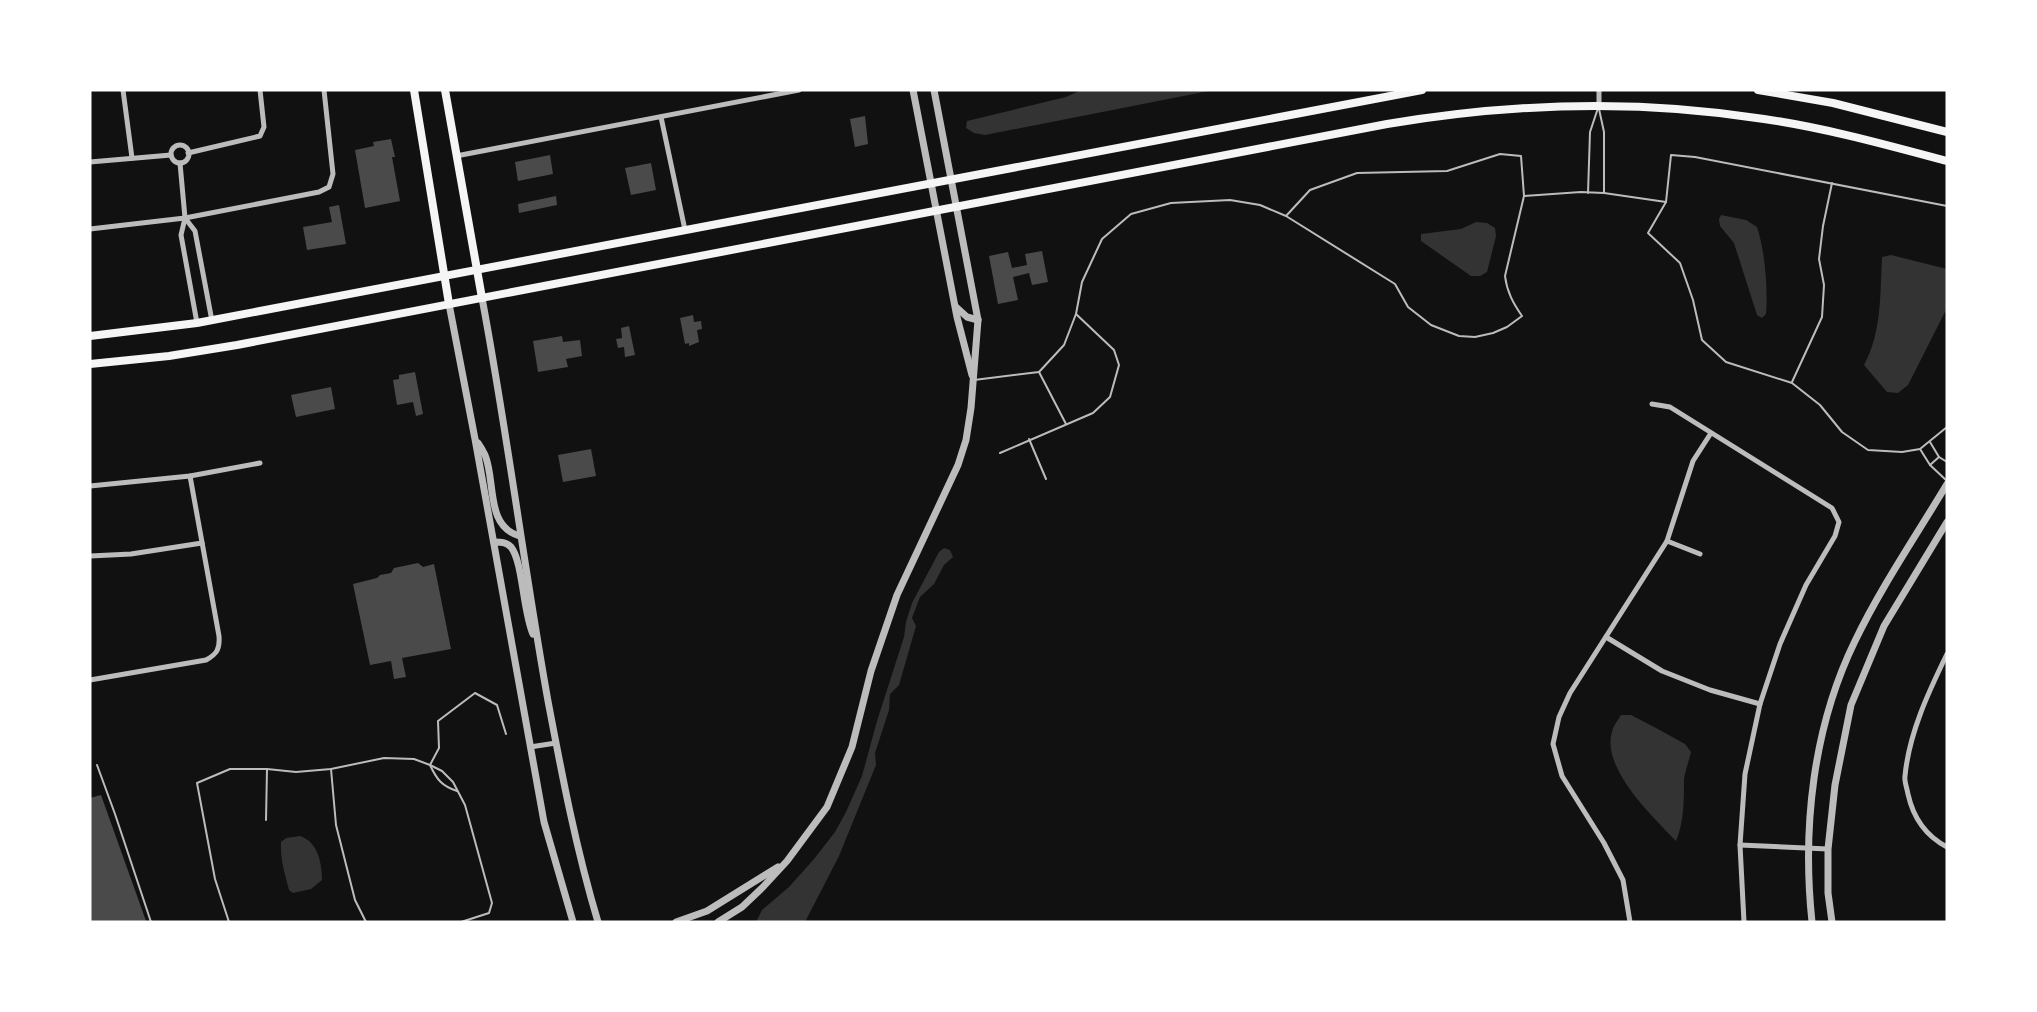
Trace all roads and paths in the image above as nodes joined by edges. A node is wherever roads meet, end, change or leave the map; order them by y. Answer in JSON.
{"nodes":[{"id":1,"x":123,"y":90,"type":"edge"},
{"id":2,"x":260,"y":90,"type":"edge"},
{"id":3,"x":324,"y":90,"type":"edge"},
{"id":4,"x":414,"y":90,"type":"edge"},
{"id":5,"x":445,"y":90,"type":"edge"},
{"id":6,"x":799,"y":90,"type":"edge"},
{"id":7,"x":913,"y":90,"type":"edge"},
{"id":8,"x":934,"y":90,"type":"edge"},
{"id":9,"x":1422,"y":90,"type":"edge"},
{"id":10,"x":1599,"y":90,"type":"edge"},
{"id":11,"x":1758,"y":90,"type":"edge"},
{"id":12,"x":1599,"y":105,"type":"junction"},
{"id":13,"x":661,"y":117,"type":"junction"},
{"id":14,"x":1947,"y":132,"type":"edge"},
{"id":15,"x":188,"y":153,"type":"junction"},
{"id":16,"x":171,"y":155,"type":"junction"},
{"id":17,"x":456,"y":156,"type":"junction"},
{"id":18,"x":132,"y":158,"type":"junction"},
{"id":19,"x":1947,"y":161,"type":"edge"},
{"id":20,"x":90,"y":162,"type":"edge"},
{"id":21,"x":180,"y":163,"type":"junction"},
{"id":22,"x":952,"y":179,"type":"junction"},
{"id":23,"x":930,"y":183,"type":"junction"},
{"id":24,"x":1832,"y":183,"type":"junction"},
{"id":25,"x":1588,"y":193,"type":"junction"},
{"id":26,"x":1604,"y":193,"type":"junction"},
{"id":27,"x":1524,"y":196,"type":"junction"},
{"id":28,"x":1666,"y":202,"type":"junction"},
{"id":29,"x":957,"y":206,"type":"junction"},
{"id":30,"x":1947,"y":206,"type":"edge"},
{"id":31,"x":936,"y":210,"type":"junction"},
{"id":32,"x":1286,"y":216,"type":"junction"},
{"id":33,"x":185,"y":218,"type":"junction"},
{"id":34,"x":90,"y":229,"type":"edge"},
{"id":35,"x":685,"y":230,"type":"junction"},
{"id":36,"x":477,"y":270,"type":"junction"},
{"id":37,"x":444,"y":276,"type":"junction"},
{"id":38,"x":482,"y":298,"type":"junction"},
{"id":39,"x":449,"y":304,"type":"junction"},
{"id":40,"x":954,"y":305,"type":"junction"},
{"id":41,"x":1076,"y":314,"type":"junction"},
{"id":42,"x":978,"y":320,"type":"junction"},
{"id":43,"x":212,"y":321,"type":"junction"},
{"id":44,"x":197,"y":324,"type":"junction"},
{"id":45,"x":90,"y":336,"type":"edge"},
{"id":46,"x":90,"y":364,"type":"edge"},
{"id":47,"x":1039,"y":372,"type":"junction"},
{"id":48,"x":973,"y":381,"type":"junction"},
{"id":49,"x":1792,"y":382,"type":"junction"},
{"id":50,"x":1652,"y":404,"type":"dead end"},
{"id":51,"x":1066,"y":424,"type":"junction"},
{"id":52,"x":1947,"y":427,"type":"edge"},
{"id":53,"x":1711,"y":433,"type":"junction"},
{"id":54,"x":475,"y":439,"type":"junction"},
{"id":55,"x":1029,"y":439,"type":"junction"},
{"id":56,"x":1929,"y":441,"type":"junction"},
{"id":57,"x":1920,"y":449,"type":"junction"},
{"id":58,"x":1000,"y":453,"type":"dead end"},
{"id":59,"x":1939,"y":458,"type":"junction"},
{"id":60,"x":1947,"y":462,"type":"edge"},
{"id":61,"x":260,"y":463,"type":"dead end"},
{"id":62,"x":1930,"y":465,"type":"junction"},
{"id":63,"x":190,"y":476,"type":"junction"},
{"id":64,"x":1046,"y":479,"type":"dead end"},
{"id":65,"x":1947,"y":482,"type":"edge"},
{"id":66,"x":90,"y":486,"type":"edge"},
{"id":67,"x":1947,"y":522,"type":"edge"},
{"id":68,"x":520,"y":536,"type":"junction"},
{"id":69,"x":1667,"y":541,"type":"junction"},
{"id":70,"x":494,"y":542,"type":"junction"},
{"id":71,"x":202,"y":543,"type":"junction"},
{"id":72,"x":1700,"y":554,"type":"dead end"},
{"id":73,"x":90,"y":556,"type":"edge"},
{"id":74,"x":1606,"y":637,"type":"junction"},
{"id":75,"x":538,"y":645,"type":"junction"},
{"id":76,"x":1947,"y":654,"type":"edge"},
{"id":77,"x":90,"y":680,"type":"edge"},
{"id":78,"x":1760,"y":704,"type":"junction"},
{"id":79,"x":506,"y":734,"type":"dead end"},
{"id":80,"x":556,"y":743,"type":"junction"},
{"id":81,"x":530,"y":747,"type":"junction"},
{"id":82,"x":97,"y":765,"type":"dead end"},
{"id":83,"x":430,"y":765,"type":"junction"},
{"id":84,"x":267,"y":769,"type":"junction"},
{"id":85,"x":331,"y":769,"type":"junction"},
{"id":86,"x":457,"y":791,"type":"junction"},
{"id":87,"x":266,"y":820,"type":"dead end"},
{"id":88,"x":1740,"y":845,"type":"junction"},
{"id":89,"x":1808,"y":847,"type":"junction"},
{"id":90,"x":1947,"y":848,"type":"edge"},
{"id":91,"x":1828,"y":849,"type":"junction"},
{"id":92,"x":787,"y":861,"type":"junction"},
{"id":93,"x":151,"y":922,"type":"edge"},
{"id":94,"x":229,"y":922,"type":"edge"},
{"id":95,"x":366,"y":922,"type":"edge"},
{"id":96,"x":461,"y":922,"type":"edge"},
{"id":97,"x":573,"y":922,"type":"edge"},
{"id":98,"x":598,"y":922,"type":"edge"},
{"id":99,"x":676,"y":922,"type":"edge"},
{"id":100,"x":718,"y":922,"type":"edge"},
{"id":101,"x":1630,"y":922,"type":"edge"},
{"id":102,"x":1744,"y":922,"type":"edge"},
{"id":103,"x":1812,"y":922,"type":"edge"},
{"id":104,"x":1832,"y":922,"type":"edge"}],
"edges":[{"from":1,"to":18,"type":"street"},
{"from":2,"to":15,"type":"street"},
{"from":3,"to":33,"type":"street"},
{"from":4,"to":37,"type":"main road"},
{"from":5,"to":17,"type":"main road"},
{"from":6,"to":13,"type":"street"},
{"from":7,"to":23,"type":"street"},
{"from":8,"to":22,"type":"street"},
{"from":9,"to":22,"type":"highway"},
{"from":10,"to":12,"type":"street"},
{"from":11,"to":14,"type":"highway"},
{"from":12,"to":19,"type":"highway"},
{"from":12,"to":25,"type":"lane"},
{"from":12,"to":26,"type":"lane"},
{"from":12,"to":29,"type":"highway"},
{"from":13,"to":17,"type":"street"},
{"from":13,"to":35,"type":"street"},
{"from":15,"to":16,"type":"street"},
{"from":15,"to":21,"type":"street"},
{"from":16,"to":18,"type":"street"},
{"from":16,"to":21,"type":"street"},
{"from":17,"to":36,"type":"main road"},
{"from":18,"to":20,"type":"street"},
{"from":21,"to":33,"type":"street"},
{"from":22,"to":23,"type":"highway"},
{"from":22,"to":29,"type":"street"},
{"from":23,"to":31,"type":"street"},
{"from":23,"to":35,"type":"highway"},
{"from":24,"to":28,"type":"lane"},
{"from":24,"to":30,"type":"lane"},
{"from":24,"to":49,"type":"lane"},
{"from":25,"to":26,"type":"lane"},
{"from":25,"to":27,"type":"lane"},
{"from":26,"to":28,"type":"lane"},
{"from":27,"to":32,"type":"lane"},
{"from":27,"to":32,"type":"lane"},
{"from":28,"to":49,"type":"lane"},
{"from":29,"to":31,"type":"highway"},
{"from":29,"to":42,"type":"street"},
{"from":31,"to":38,"type":"highway"},
{"from":31,"to":40,"type":"street"},
{"from":32,"to":41,"type":"lane"},
{"from":33,"to":34,"type":"street"},
{"from":33,"to":43,"type":"street"},
{"from":33,"to":44,"type":"street"},
{"from":35,"to":36,"type":"highway"},
{"from":36,"to":37,"type":"highway"},
{"from":36,"to":38,"type":"main road"},
{"from":37,"to":39,"type":"main road"},
{"from":37,"to":43,"type":"highway"},
{"from":38,"to":39,"type":"highway"},
{"from":38,"to":68,"type":"street"},
{"from":39,"to":46,"type":"highway"},
{"from":39,"to":54,"type":"street"},
{"from":40,"to":42,"type":"street"},
{"from":40,"to":48,"type":"street"},
{"from":41,"to":47,"type":"lane"},
{"from":41,"to":51,"type":"lane"},
{"from":42,"to":48,"type":"street"},
{"from":43,"to":44,"type":"highway"},
{"from":44,"to":45,"type":"highway"},
{"from":47,"to":48,"type":"lane"},
{"from":47,"to":51,"type":"lane"},
{"from":48,"to":92,"type":"street"},
{"from":49,"to":57,"type":"lane"},
{"from":50,"to":53,"type":"street"},
{"from":51,"to":55,"type":"lane"},
{"from":52,"to":56,"type":"lane"},
{"from":53,"to":69,"type":"street"},
{"from":53,"to":78,"type":"street"},
{"from":54,"to":68,"type":"street"},
{"from":54,"to":70,"type":"street"},
{"from":55,"to":58,"type":"lane"},
{"from":55,"to":64,"type":"lane"},
{"from":56,"to":57,"type":"lane"},
{"from":56,"to":59,"type":"lane"},
{"from":57,"to":62,"type":"lane"},
{"from":59,"to":60,"type":"lane"},
{"from":59,"to":62,"type":"lane"},
{"from":61,"to":63,"type":"street"},
{"from":62,"to":65,"type":"lane"},
{"from":63,"to":66,"type":"street"},
{"from":63,"to":71,"type":"street"},
{"from":65,"to":89,"type":"street"},
{"from":67,"to":91,"type":"street"},
{"from":68,"to":75,"type":"street"},
{"from":69,"to":72,"type":"street"},
{"from":69,"to":74,"type":"street"},
{"from":70,"to":75,"type":"street"},
{"from":70,"to":81,"type":"street"},
{"from":71,"to":73,"type":"street"},
{"from":71,"to":77,"type":"street"},
{"from":74,"to":78,"type":"street"},
{"from":74,"to":101,"type":"street"},
{"from":75,"to":80,"type":"street"},
{"from":76,"to":90,"type":"street"},
{"from":78,"to":88,"type":"street"},
{"from":79,"to":83,"type":"lane"},
{"from":80,"to":81,"type":"street"},
{"from":80,"to":98,"type":"street"},
{"from":81,"to":97,"type":"street"},
{"from":82,"to":93,"type":"lane"},
{"from":83,"to":85,"type":"lane"},
{"from":83,"to":86,"type":"lane"},
{"from":83,"to":86,"type":"lane"},
{"from":84,"to":85,"type":"lane"},
{"from":84,"to":87,"type":"lane"},
{"from":84,"to":94,"type":"lane"},
{"from":85,"to":95,"type":"lane"},
{"from":86,"to":96,"type":"lane"},
{"from":88,"to":89,"type":"street"},
{"from":88,"to":102,"type":"street"},
{"from":89,"to":91,"type":"street"},
{"from":89,"to":103,"type":"street"},
{"from":91,"to":104,"type":"street"},
{"from":92,"to":99,"type":"street"},
{"from":92,"to":100,"type":"street"}]}
